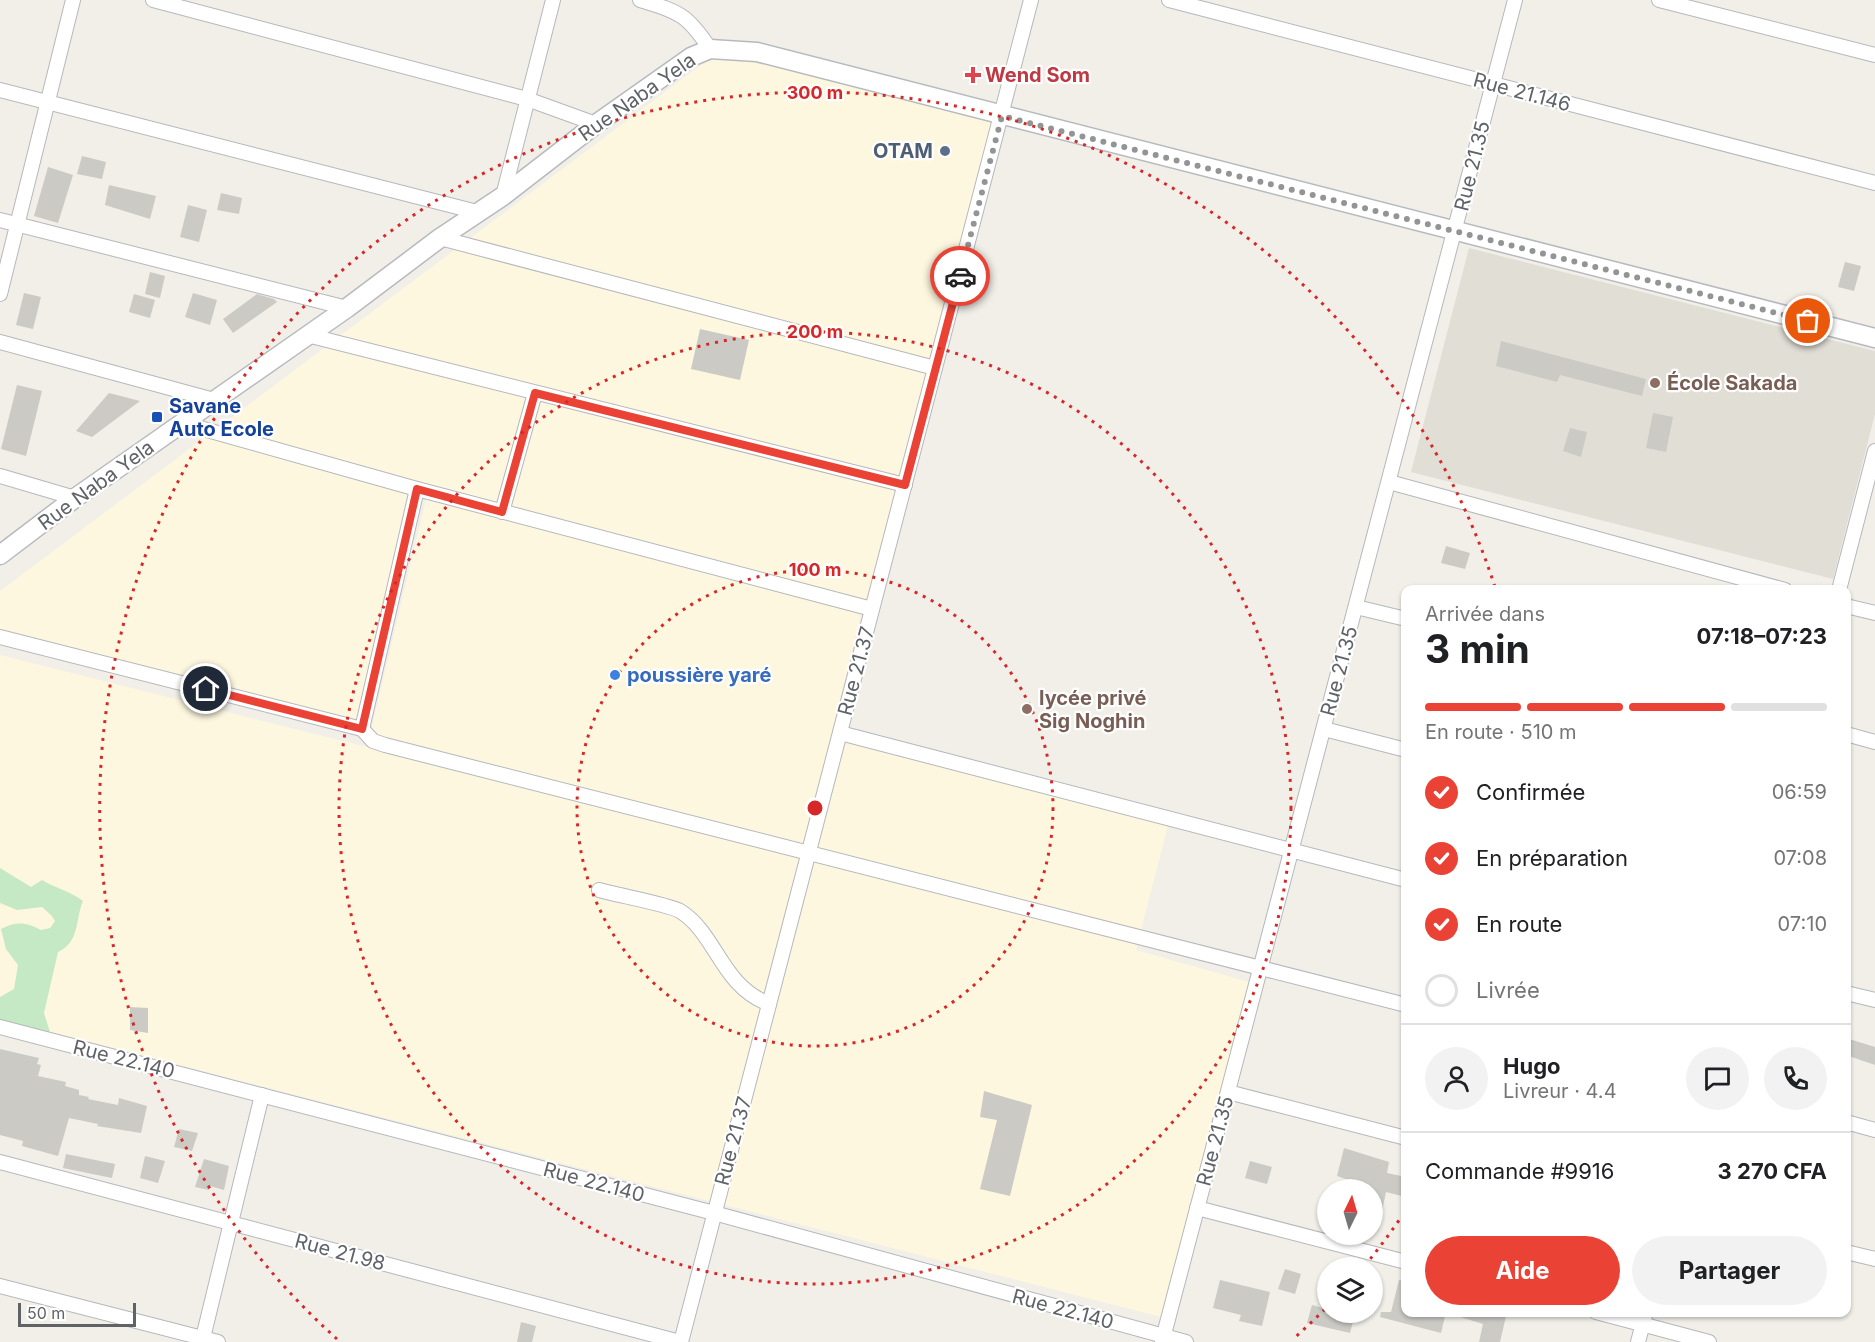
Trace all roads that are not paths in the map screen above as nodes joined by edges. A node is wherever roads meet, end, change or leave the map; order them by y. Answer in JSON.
{"nodes":[{"id":1,"x":73,"y":0,"type":"edge"},
{"id":2,"x":153,"y":0,"type":"edge"},
{"id":3,"x":553,"y":0,"type":"edge"},
{"id":4,"x":640,"y":0,"type":"edge"},
{"id":5,"x":1031,"y":0,"type":"edge"},
{"id":6,"x":1169,"y":0,"type":"edge"},
{"id":7,"x":1515,"y":0,"type":"edge"},
{"id":8,"x":1659,"y":0,"type":"edge"},
{"id":9,"x":710,"y":49,"type":"junction"},
{"id":10,"x":1875,"y":55,"type":"edge"},
{"id":11,"x":1493,"y":84,"type":"junction"},
{"id":12,"x":0,"y":90,"type":"edge"},
{"id":13,"x":527,"y":99,"type":"junction"},
{"id":14,"x":50,"y":103,"type":"junction"},
{"id":15,"x":1002,"y":116,"type":"junction"},
{"id":16,"x":596,"y":124,"type":"junction"},
{"id":17,"x":1875,"y":183,"type":"edge"},
{"id":18,"x":502,"y":196,"type":"junction"},
{"id":19,"x":477,"y":212,"type":"junction"},
{"id":20,"x":0,"y":220,"type":"edge"},
{"id":21,"x":18,"y":225,"type":"junction"},
{"id":22,"x":1455,"y":232,"type":"junction"},
{"id":23,"x":440,"y":238,"type":"junction"},
{"id":24,"x":0,"y":294,"type":"edge"},
{"id":25,"x":347,"y":308,"type":"junction"},
{"id":26,"x":307,"y":335,"type":"junction"},
{"id":27,"x":1875,"y":338,"type":"edge"},
{"id":28,"x":0,"y":342,"type":"edge"},
{"id":29,"x":935,"y":369,"type":"junction"},
{"id":30,"x":535,"y":393,"type":"junction"},
{"id":31,"x":214,"y":400,"type":"junction"},
{"id":32,"x":182,"y":423,"type":"junction"},
{"id":33,"x":1875,"y":451,"type":"edge"},
{"id":34,"x":0,"y":476,"type":"edge"},
{"id":35,"x":1389,"y":482,"type":"junction"},
{"id":36,"x":905,"y":485,"type":"junction"},
{"id":37,"x":1871,"y":487,"type":"edge"},
{"id":38,"x":417,"y":489,"type":"junction"},
{"id":39,"x":75,"y":498,"type":"junction"},
{"id":40,"x":502,"y":512,"type":"junction"},
{"id":41,"x":0,"y":555,"type":"edge"},
{"id":42,"x":1767,"y":585,"type":"edge"},
{"id":43,"x":1841,"y":585,"type":"edge"},
{"id":44,"x":1356,"y":607,"type":"junction"},
{"id":45,"x":1851,"y":607,"type":"edge"},
{"id":46,"x":872,"y":609,"type":"junction"},
{"id":47,"x":1875,"y":613,"type":"edge"},
{"id":48,"x":1401,"y":618,"type":"edge"},
{"id":49,"x":0,"y":638,"type":"edge"},
{"id":50,"x":362,"y":729,"type":"junction"},
{"id":51,"x":1324,"y":729,"type":"junction"},
{"id":52,"x":840,"y":733,"type":"junction"},
{"id":53,"x":1851,"y":735,"type":"edge"},
{"id":54,"x":1875,"y":742,"type":"edge"},
{"id":55,"x":1401,"y":749,"type":"edge"},
{"id":56,"x":1292,"y":850,"type":"junction"},
{"id":57,"x":808,"y":855,"type":"junction"},
{"id":58,"x":1401,"y":879,"type":"edge"},
{"id":59,"x":599,"y":890,"type":"dead end"},
{"id":60,"x":1260,"y":967,"type":"junction"},
{"id":61,"x":1851,"y":994,"type":"edge"},
{"id":62,"x":1875,"y":1000,"type":"edge"},
{"id":63,"x":769,"y":1004,"type":"junction"},
{"id":64,"x":1401,"y":1004,"type":"edge"},
{"id":65,"x":0,"y":1028,"type":"edge"},
{"id":66,"x":1228,"y":1092,"type":"junction"},
{"id":67,"x":262,"y":1095,"type":"junction"},
{"id":68,"x":1851,"y":1123,"type":"edge"},
{"id":69,"x":1875,"y":1130,"type":"edge"},
{"id":70,"x":1401,"y":1136,"type":"edge"},
{"id":71,"x":0,"y":1162,"type":"edge"},
{"id":72,"x":1197,"y":1208,"type":"junction"},
{"id":73,"x":714,"y":1213,"type":"junction"},
{"id":74,"x":231,"y":1224,"type":"junction"},
{"id":75,"x":1851,"y":1253,"type":"edge"},
{"id":76,"x":1875,"y":1259,"type":"edge"},
{"id":77,"x":1401,"y":1261,"type":"edge"},
{"id":78,"x":0,"y":1286,"type":"edge"},
{"id":79,"x":1644,"y":1318,"type":"edge"},
{"id":80,"x":1162,"y":1339,"type":"edge"},
{"id":81,"x":203,"y":1340,"type":"edge"},
{"id":82,"x":219,"y":1342,"type":"edge"},
{"id":83,"x":680,"y":1342,"type":"edge"},
{"id":84,"x":1186,"y":1342,"type":"edge"},
{"id":85,"x":1638,"y":1342,"type":"edge"},
{"id":86,"x":1709,"y":1342,"type":"edge"}],
"edges":[{"from":1,"to":14,"type":"street"},
{"from":2,"to":13,"type":"street"},
{"from":3,"to":13,"type":"street"},
{"from":4,"to":9,"type":"street"},
{"from":5,"to":15,"type":"street","name":"Rue 21.37"},
{"from":6,"to":11,"type":"street","name":"Rue 21.146"},
{"from":7,"to":11,"type":"street","name":"Rue 21.35"},
{"from":8,"to":10,"type":"street"},
{"from":9,"to":15,"type":"street","name":"Rue Naba Yela"},
{"from":9,"to":16,"type":"street","name":"Rue Naba Yela"},
{"from":11,"to":17,"type":"street","name":"Rue 21.146"},
{"from":11,"to":22,"type":"street","name":"Rue 21.35"},
{"from":12,"to":14,"type":"street"},
{"from":13,"to":16,"type":"street"},
{"from":13,"to":18,"type":"street"},
{"from":14,"to":19,"type":"street"},
{"from":14,"to":21,"type":"street"},
{"from":15,"to":22,"type":"street","name":"Rue Naba Yela"},
{"from":15,"to":29,"type":"street","name":"Rue 21.37"},
{"from":16,"to":18,"type":"street","name":"Rue Naba Yela"},
{"from":18,"to":19,"type":"street","name":"Rue Naba Yela"},
{"from":19,"to":23,"type":"street","name":"Rue Naba Yela"},
{"from":20,"to":21,"type":"street"},
{"from":21,"to":24,"type":"street"},
{"from":21,"to":25,"type":"street"},
{"from":22,"to":27,"type":"street","name":"Rue Naba Yela"},
{"from":22,"to":35,"type":"street","name":"Rue 21.35"},
{"from":23,"to":25,"type":"street","name":"Rue Naba Yela"},
{"from":23,"to":29,"type":"street"},
{"from":25,"to":26,"type":"street","name":"Rue Naba Yela"},
{"from":26,"to":30,"type":"street"},
{"from":26,"to":31,"type":"street","name":"Rue Naba Yela"},
{"from":28,"to":31,"type":"street"},
{"from":29,"to":36,"type":"street","name":"Rue 21.37"},
{"from":30,"to":36,"type":"street"},
{"from":30,"to":40,"type":"street"},
{"from":31,"to":32,"type":"street","name":"Rue Naba Yela"},
{"from":32,"to":38,"type":"street"},
{"from":32,"to":39,"type":"street","name":"Rue Naba Yela"},
{"from":33,"to":37,"type":"street"},
{"from":34,"to":39,"type":"street"},
{"from":35,"to":42,"type":"street"},
{"from":35,"to":44,"type":"street","name":"Rue 21.35"},
{"from":36,"to":46,"type":"street","name":"Rue 21.37"},
{"from":37,"to":43,"type":"street"},
{"from":38,"to":40,"type":"street"},
{"from":38,"to":50,"type":"street"},
{"from":39,"to":41,"type":"street","name":"Rue Naba Yela"},
{"from":40,"to":46,"type":"street"},
{"from":44,"to":48,"type":"street"},
{"from":44,"to":51,"type":"street","name":"Rue 21.35"},
{"from":45,"to":47,"type":"street"},
{"from":46,"to":52,"type":"street","name":"Rue 21.37"},
{"from":49,"to":50,"type":"street"},
{"from":50,"to":57,"type":"street"},
{"from":51,"to":55,"type":"street"},
{"from":51,"to":56,"type":"street","name":"Rue 21.35"},
{"from":52,"to":56,"type":"street"},
{"from":52,"to":57,"type":"street","name":"Rue 21.37"},
{"from":53,"to":54,"type":"street"},
{"from":56,"to":58,"type":"street"},
{"from":56,"to":60,"type":"street","name":"Rue 21.35"},
{"from":57,"to":60,"type":"street"},
{"from":57,"to":63,"type":"street","name":"Rue 21.37"},
{"from":59,"to":63,"type":"street"},
{"from":60,"to":64,"type":"street"},
{"from":60,"to":66,"type":"street","name":"Rue 21.35"},
{"from":61,"to":62,"type":"street"},
{"from":63,"to":73,"type":"street","name":"Rue 21.37"},
{"from":65,"to":67,"type":"street","name":"Rue 22.140"},
{"from":66,"to":70,"type":"street"},
{"from":66,"to":72,"type":"street","name":"Rue 21.35"},
{"from":67,"to":73,"type":"street","name":"Rue 22.140"},
{"from":67,"to":74,"type":"street"},
{"from":68,"to":69,"type":"street"},
{"from":71,"to":74,"type":"street","name":"Rue 21.98"},
{"from":72,"to":77,"type":"street"},
{"from":72,"to":80,"type":"street","name":"Rue 21.35"},
{"from":73,"to":80,"type":"street","name":"Rue 22.140"},
{"from":73,"to":83,"type":"street","name":"Rue 21.37"},
{"from":74,"to":81,"type":"street"},
{"from":74,"to":83,"type":"street","name":"Rue 21.98"},
{"from":75,"to":76,"type":"street"},
{"from":78,"to":81,"type":"street"},
{"from":79,"to":85,"type":"street"},
{"from":79,"to":86,"type":"street"},
{"from":80,"to":84,"type":"street","name":"Rue 22.140"},
{"from":81,"to":82,"type":"street"}]}
